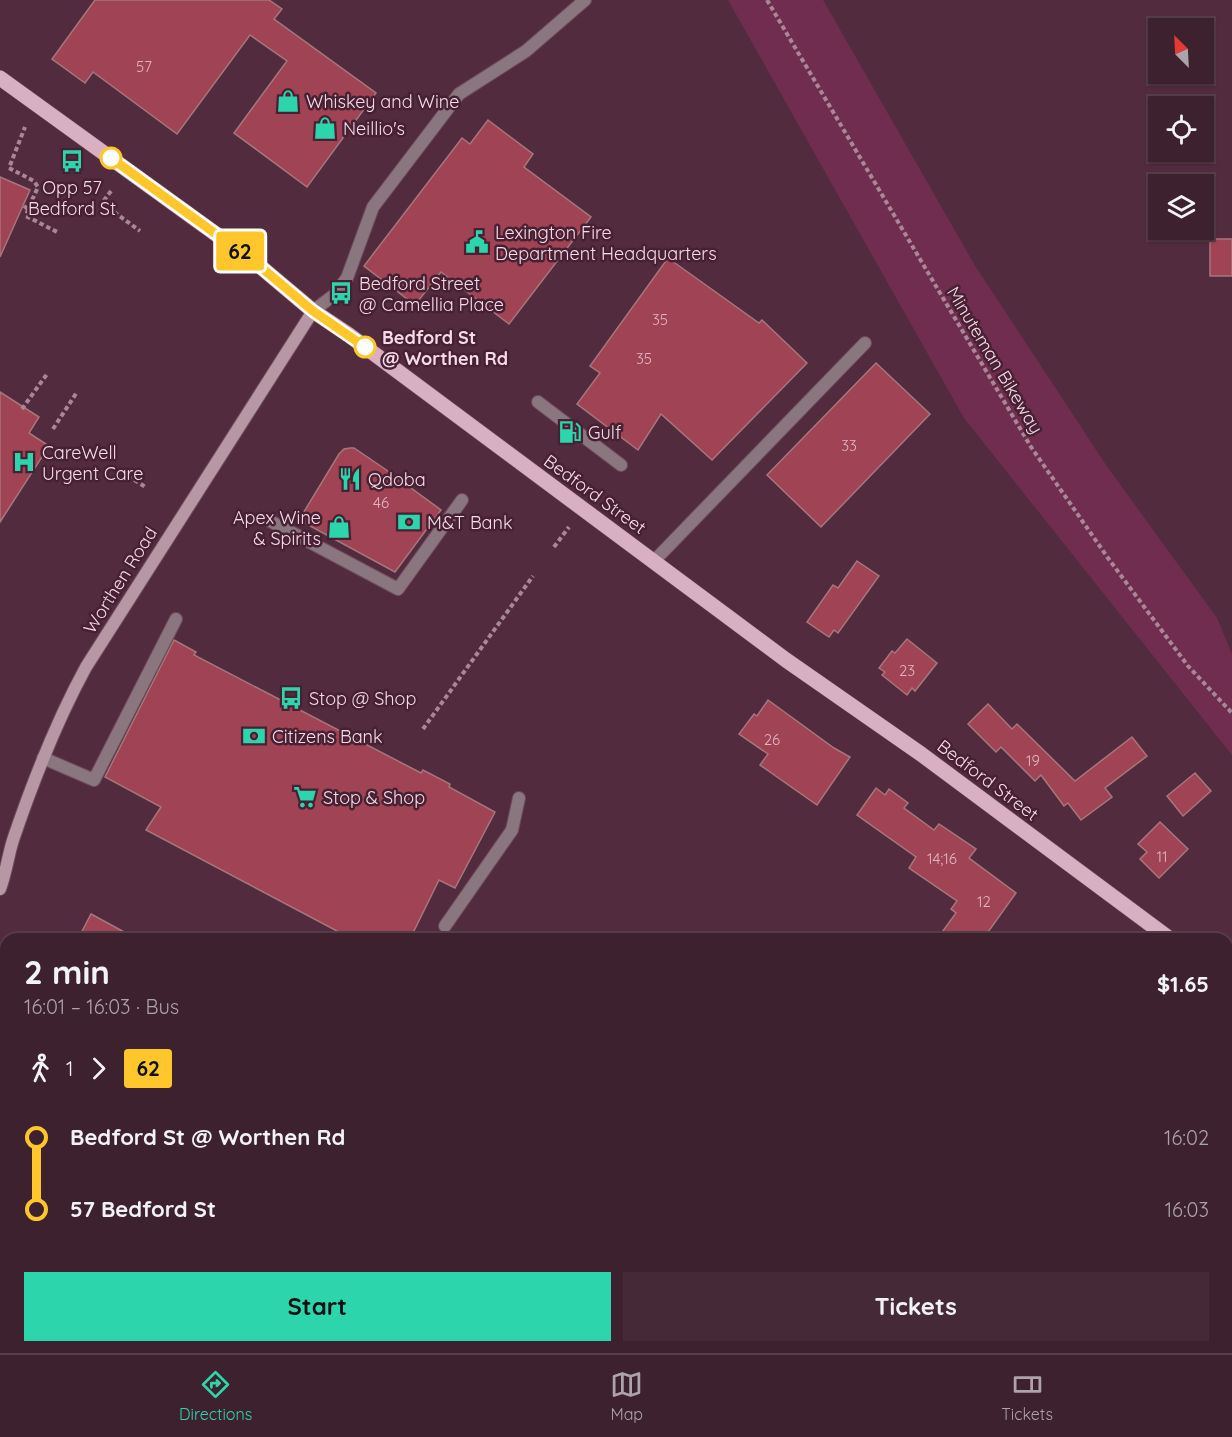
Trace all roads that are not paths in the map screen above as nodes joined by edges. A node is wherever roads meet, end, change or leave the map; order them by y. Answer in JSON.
{"nodes":[{"id":1,"x":585,"y":0,"type":"edge"},
{"id":2,"x":0,"y":78,"type":"edge"},
{"id":3,"x":313,"y":311,"type":"junction"},
{"id":4,"x":865,"y":344,"type":"dead end"},
{"id":5,"x":538,"y":402,"type":"dead end"},
{"id":6,"x":621,"y":465,"type":"dead end"},
{"id":7,"x":462,"y":500,"type":"dead end"},
{"id":8,"x":270,"y":521,"type":"dead end"},
{"id":9,"x":654,"y":561,"type":"junction"},
{"id":10,"x":176,"y":619,"type":"dead end"},
{"id":11,"x":43,"y":758,"type":"junction"},
{"id":12,"x":519,"y":798,"type":"dead end"},
{"id":13,"x":0,"y":889,"type":"edge"},
{"id":14,"x":445,"y":926,"type":"dead end"},
{"id":15,"x":1162,"y":933,"type":"edge"}],
"edges":[{"from":1,"to":3,"type":"street"},
{"from":2,"to":3,"type":"main road","name":"Bedford Street"},
{"from":3,"to":9,"type":"main road","name":"Bedford Street"},
{"from":3,"to":11,"type":"main road","name":"Worthen Road"},
{"from":4,"to":9,"type":"street"},
{"from":5,"to":6,"type":"street"},
{"from":7,"to":8,"type":"street"},
{"from":9,"to":15,"type":"main road","name":"Bedford Street"},
{"from":10,"to":11,"type":"street"},
{"from":11,"to":13,"type":"main road","name":"Worthen Road"},
{"from":12,"to":14,"type":"street"}]}
